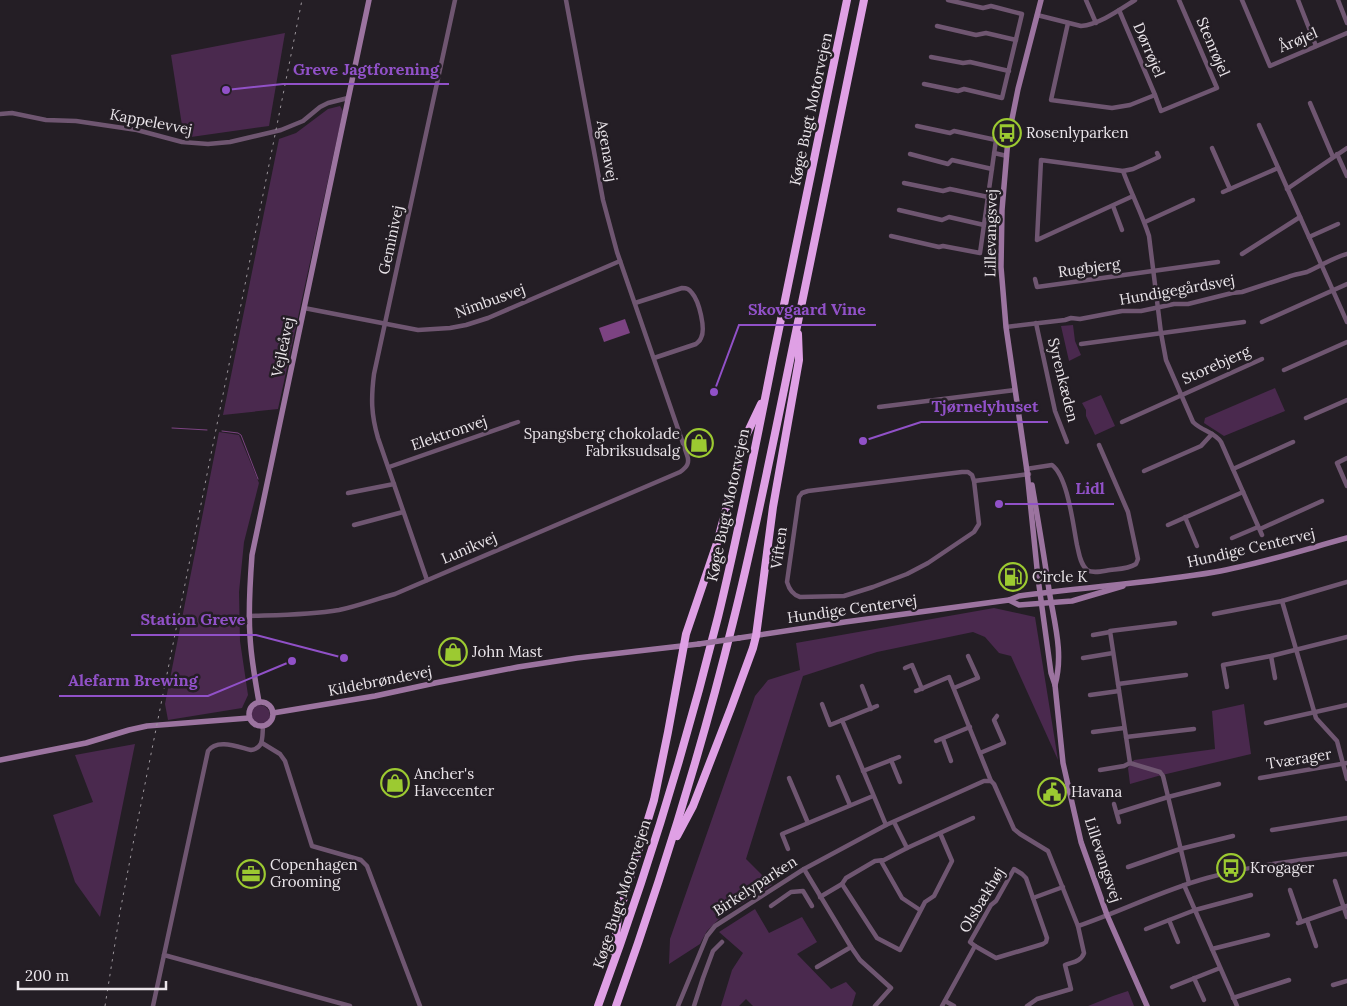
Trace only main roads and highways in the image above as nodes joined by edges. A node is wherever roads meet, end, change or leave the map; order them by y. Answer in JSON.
{"nodes":[{"id":1,"x":847,"y":0,"type":"edge"},
{"id":2,"x":864,"y":0,"type":"edge"},
{"id":3,"x":798,"y":322,"type":"junction"},
{"id":4,"x":766,"y":393,"type":"junction"},
{"id":5,"x":669,"y":851,"type":"junction"},
{"id":6,"x":612,"y":968,"type":"junction"},
{"id":7,"x":598,"y":1006,"type":"edge"},
{"id":8,"x":616,"y":1006,"type":"edge"}],
"edges":[{"from":1,"to":4,"type":"highway","name":"Køge Bugt Motorvejen"},
{"from":2,"to":3,"type":"highway","name":"Køge Bugt Motorvejen"},
{"from":3,"to":5,"type":"highway","name":"Køge Bugt Motorvejen"},
{"from":3,"to":5,"type":"highway"},
{"from":4,"to":6,"type":"highway","name":"Køge Bugt Motorvejen"},
{"from":4,"to":6,"type":"highway"},
{"from":5,"to":8,"type":"highway","name":"Køge Bugt Motorvejen"},
{"from":6,"to":7,"type":"highway","name":"Køge Bugt Motorvejen"}]}
